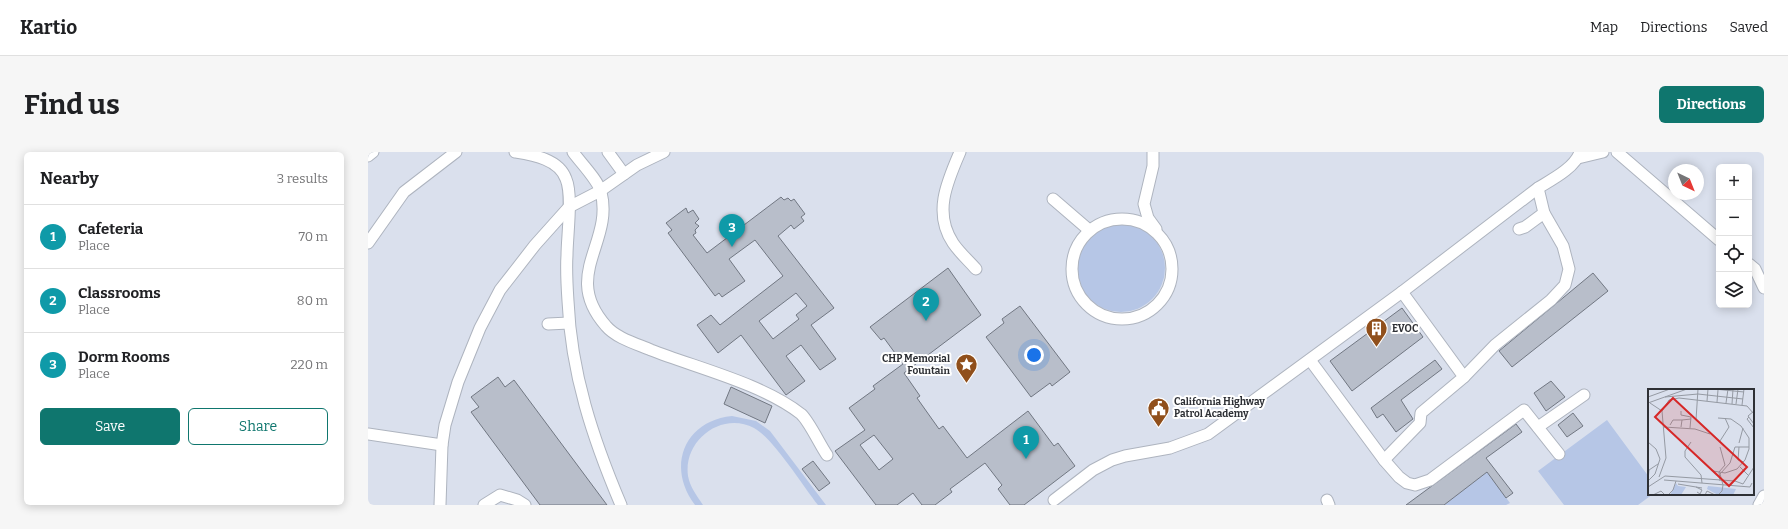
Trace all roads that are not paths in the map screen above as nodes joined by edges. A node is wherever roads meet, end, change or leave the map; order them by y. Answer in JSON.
{"nodes":[{"id":1,"x":373,"y":152,"type":"edge"},
{"id":2,"x":456,"y":152,"type":"edge"},
{"id":3,"x":515,"y":152,"type":"edge"},
{"id":4,"x":573,"y":152,"type":"edge"},
{"id":5,"x":608,"y":152,"type":"edge"},
{"id":6,"x":664,"y":152,"type":"edge"},
{"id":7,"x":960,"y":152,"type":"edge"},
{"id":8,"x":1153,"y":152,"type":"edge"},
{"id":9,"x":1602,"y":152,"type":"edge"},
{"id":10,"x":1617,"y":152,"type":"edge"},
{"id":11,"x":1579,"y":155,"type":"edge"},
{"id":12,"x":368,"y":156,"type":"edge"},
{"id":13,"x":624,"y":174,"type":"junction"},
{"id":14,"x":1538,"y":188,"type":"junction"},
{"id":15,"x":600,"y":191,"type":"junction"},
{"id":16,"x":1053,"y":199,"type":"dead end"},
{"id":17,"x":1144,"y":204,"type":"junction"},
{"id":18,"x":569,"y":207,"type":"junction"},
{"id":19,"x":1544,"y":213,"type":"junction"},
{"id":20,"x":1116,"y":218,"type":"junction"},
{"id":21,"x":1519,"y":229,"type":"dead end"},
{"id":22,"x":1089,"y":230,"type":"junction"},
{"id":23,"x":1161,"y":237,"type":"junction"},
{"id":24,"x":1716,"y":237,"type":"edge"},
{"id":25,"x":368,"y":244,"type":"edge"},
{"id":26,"x":1756,"y":267,"type":"edge"},
{"id":27,"x":976,"y":268,"type":"dead end"},
{"id":28,"x":1764,"y":288,"type":"edge"},
{"id":29,"x":1402,"y":292,"type":"junction"},
{"id":30,"x":569,"y":323,"type":"junction"},
{"id":31,"x":548,"y":324,"type":"dead end"},
{"id":32,"x":1310,"y":360,"type":"junction"},
{"id":33,"x":1464,"y":377,"type":"junction"},
{"id":34,"x":1584,"y":395,"type":"dead end"},
{"id":35,"x":1538,"y":427,"type":"junction"},
{"id":36,"x":368,"y":434,"type":"edge"},
{"id":37,"x":442,"y":445,"type":"junction"},
{"id":38,"x":1559,"y":454,"type":"dead end"},
{"id":39,"x":827,"y":455,"type":"dead end"},
{"id":40,"x":1384,"y":460,"type":"junction"},
{"id":41,"x":1764,"y":496,"type":"edge"},
{"id":42,"x":1054,"y":500,"type":"dead end"},
{"id":43,"x":440,"y":505,"type":"edge"},
{"id":44,"x":484,"y":505,"type":"edge"},
{"id":45,"x":525,"y":505,"type":"edge"},
{"id":46,"x":621,"y":505,"type":"edge"},
{"id":47,"x":1759,"y":505,"type":"edge"}],
"edges":[{"from":1,"to":12,"type":"street"},
{"from":2,"to":25,"type":"street"},
{"from":3,"to":18,"type":"street"},
{"from":4,"to":15,"type":"street"},
{"from":5,"to":13,"type":"street"},
{"from":6,"to":13,"type":"street"},
{"from":7,"to":27,"type":"street"},
{"from":8,"to":17,"type":"street"},
{"from":9,"to":11,"type":"street"},
{"from":10,"to":24,"type":"street"},
{"from":11,"to":14,"type":"street"},
{"from":13,"to":15,"type":"street"},
{"from":14,"to":19,"type":"street"},
{"from":14,"to":29,"type":"street"},
{"from":15,"to":18,"type":"street"},
{"from":15,"to":39,"type":"street"},
{"from":16,"to":22,"type":"street"},
{"from":17,"to":20,"type":"street"},
{"from":17,"to":23,"type":"street"},
{"from":18,"to":30,"type":"street"},
{"from":18,"to":37,"type":"street"},
{"from":19,"to":21,"type":"street"},
{"from":19,"to":33,"type":"street"},
{"from":20,"to":22,"type":"street"},
{"from":20,"to":23,"type":"street"},
{"from":22,"to":23,"type":"street"},
{"from":26,"to":28,"type":"street"},
{"from":29,"to":32,"type":"street"},
{"from":29,"to":33,"type":"street"},
{"from":30,"to":31,"type":"street"},
{"from":30,"to":46,"type":"street"},
{"from":32,"to":40,"type":"street"},
{"from":32,"to":42,"type":"street"},
{"from":33,"to":40,"type":"street"},
{"from":34,"to":35,"type":"street"},
{"from":35,"to":38,"type":"street"},
{"from":35,"to":40,"type":"street"},
{"from":36,"to":37,"type":"street"},
{"from":37,"to":43,"type":"street"},
{"from":41,"to":47,"type":"street"},
{"from":44,"to":45,"type":"street"}]}
